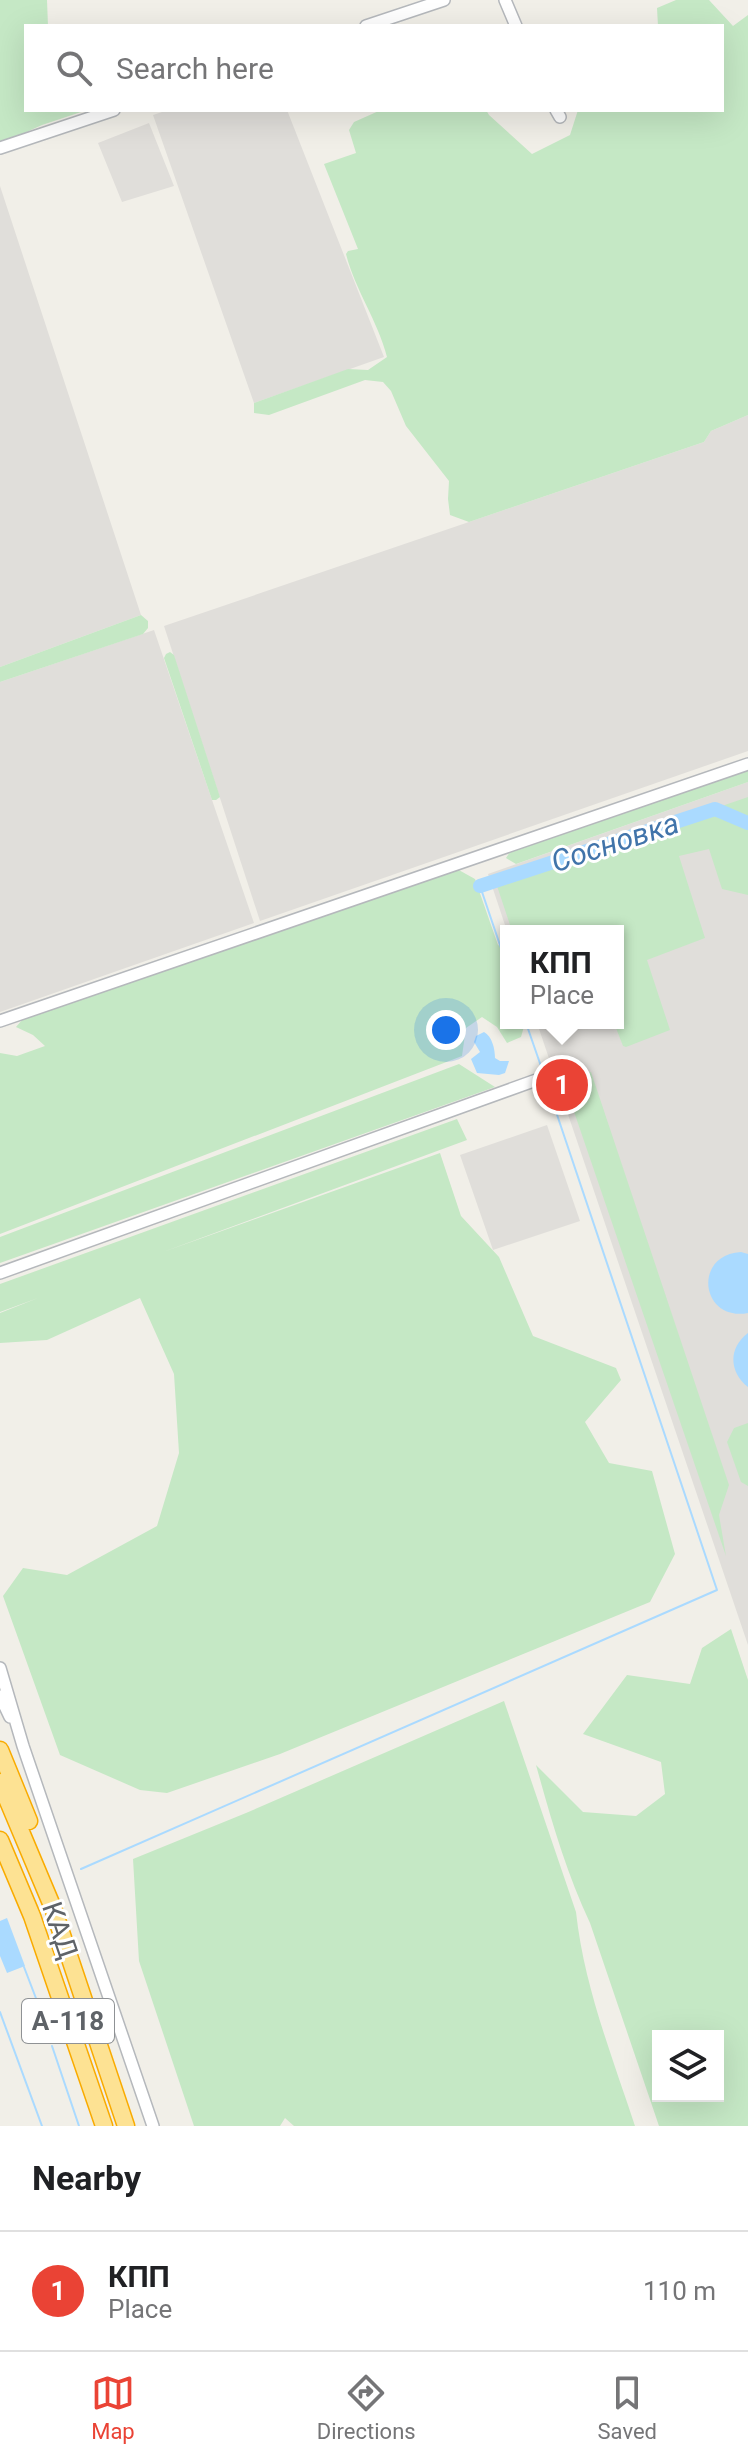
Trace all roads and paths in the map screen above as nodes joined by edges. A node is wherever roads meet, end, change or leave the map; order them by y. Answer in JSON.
{"nodes":[{"id":1,"x":444,"y":0,"type":"edge"},
{"id":2,"x":505,"y":0,"type":"edge"},
{"id":3,"x":372,"y":24,"type":"edge"},
{"id":4,"x":515,"y":24,"type":"edge"},
{"id":5,"x":108,"y":112,"type":"edge"},
{"id":6,"x":0,"y":148,"type":"edge"},
{"id":7,"x":748,"y":764,"type":"edge"},
{"id":8,"x":0,"y":1021,"type":"edge"},
{"id":9,"x":553,"y":1074,"type":"dead end"},
{"id":10,"x":0,"y":1273,"type":"edge"},
{"id":11,"x":0,"y":1668,"type":"edge"},
{"id":12,"x":0,"y":1696,"type":"edge"},
{"id":13,"x":23,"y":1746,"type":"junction"},
{"id":14,"x":0,"y":1750,"type":"edge"},
{"id":15,"x":0,"y":1782,"type":"edge"},
{"id":16,"x":0,"y":1840,"type":"edge"},
{"id":17,"x":53,"y":1908,"type":"junction"},
{"id":18,"x":104,"y":2126,"type":"edge"},
{"id":19,"x":126,"y":2126,"type":"edge"},
{"id":20,"x":153,"y":2126,"type":"edge"}],
"edges":[{"from":1,"to":3,"type":"street"},
{"from":2,"to":4,"type":"street"},
{"from":5,"to":6,"type":"street"},
{"from":7,"to":8,"type":"street"},
{"from":9,"to":10,"type":"street"},
{"from":11,"to":13,"type":"street"},
{"from":12,"to":13,"type":"street"},
{"from":13,"to":20,"type":"street"},
{"from":14,"to":17,"type":"highway"},
{"from":15,"to":17,"type":"highway","name":"КАД","number":"А-118"},
{"from":16,"to":18,"type":"highway","name":"КАД","number":"А-118"},
{"from":17,"to":19,"type":"highway","name":"КАД","number":"А-118"}]}
